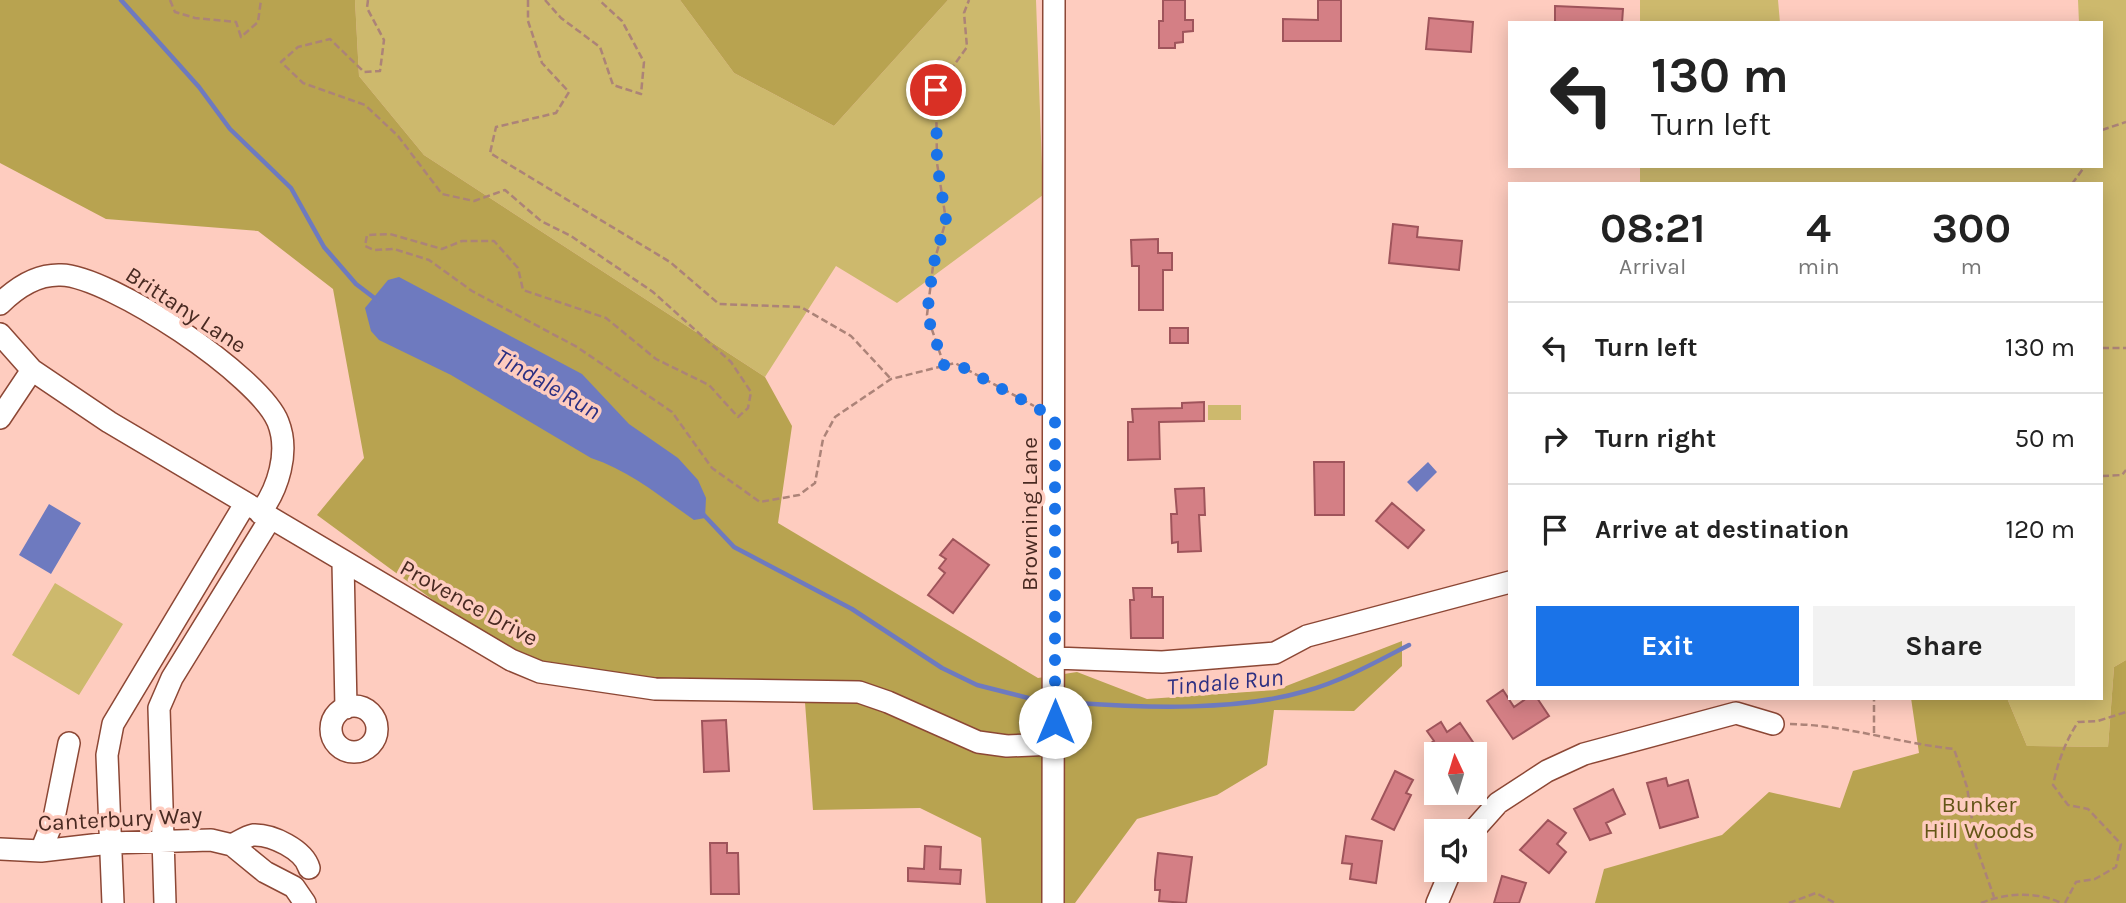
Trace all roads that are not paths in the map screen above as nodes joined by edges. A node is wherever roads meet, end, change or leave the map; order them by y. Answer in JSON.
{"nodes":[{"id":1,"x":1054,"y":0,"type":"edge"},
{"id":2,"x":0,"y":304,"type":"edge"},
{"id":3,"x":0,"y":334,"type":"edge"},
{"id":4,"x":32,"y":370,"type":"junction"},
{"id":5,"x":0,"y":418,"type":"edge"},
{"id":6,"x":258,"y":512,"type":"junction"},
{"id":7,"x":343,"y":562,"type":"junction"},
{"id":8,"x":1508,"y":583,"type":"edge"},
{"id":9,"x":1055,"y":658,"type":"junction"},
{"id":10,"x":346,"y":708,"type":"dead end"},
{"id":11,"x":1773,"y":724,"type":"road end"},
{"id":12,"x":69,"y":743,"type":"dead end"},
{"id":13,"x":1055,"y":744,"type":"junction"},
{"id":14,"x":1485,"y":819,"type":"edge"},
{"id":15,"x":162,"y":841,"type":"junction"},
{"id":16,"x":110,"y":843,"type":"junction"},
{"id":17,"x":232,"y":845,"type":"junction"},
{"id":18,"x":0,"y":849,"type":"edge"},
{"id":19,"x":41,"y":851,"type":"junction"},
{"id":20,"x":309,"y":868,"type":"dead end"},
{"id":21,"x":1446,"y":882,"type":"edge"},
{"id":22,"x":113,"y":903,"type":"edge"},
{"id":23,"x":164,"y":903,"type":"edge"},
{"id":24,"x":305,"y":903,"type":"edge"},
{"id":25,"x":1053,"y":903,"type":"edge"},
{"id":26,"x":1437,"y":903,"type":"edge"}],
"edges":[{"from":1,"to":9,"type":"street","name":"Browning Lane"},
{"from":2,"to":6,"type":"street","name":"Brittany Lane"},
{"from":3,"to":4,"type":"street","name":"Provence Drive"},
{"from":4,"to":5,"type":"street"},
{"from":4,"to":6,"type":"street","name":"Provence Drive"},
{"from":6,"to":7,"type":"street","name":"Provence Drive"},
{"from":6,"to":15,"type":"street"},
{"from":6,"to":16,"type":"street"},
{"from":7,"to":10,"type":"street"},
{"from":7,"to":13,"type":"street","name":"Provence Drive"},
{"from":8,"to":9,"type":"street"},
{"from":9,"to":13,"type":"street","name":"Browning Lane"},
{"from":11,"to":14,"type":"street"},
{"from":12,"to":19,"type":"street"},
{"from":13,"to":25,"type":"street","name":"Browning Lane"},
{"from":15,"to":16,"type":"street","name":"Canterbury Way"},
{"from":15,"to":17,"type":"street","name":"Canterbury Way"},
{"from":15,"to":23,"type":"street"},
{"from":16,"to":19,"type":"street","name":"Canterbury Way"},
{"from":16,"to":22,"type":"street"},
{"from":17,"to":20,"type":"street"},
{"from":17,"to":24,"type":"street","name":"Canterbury Way"},
{"from":18,"to":19,"type":"street","name":"Canterbury Way"},
{"from":21,"to":26,"type":"street"}]}
